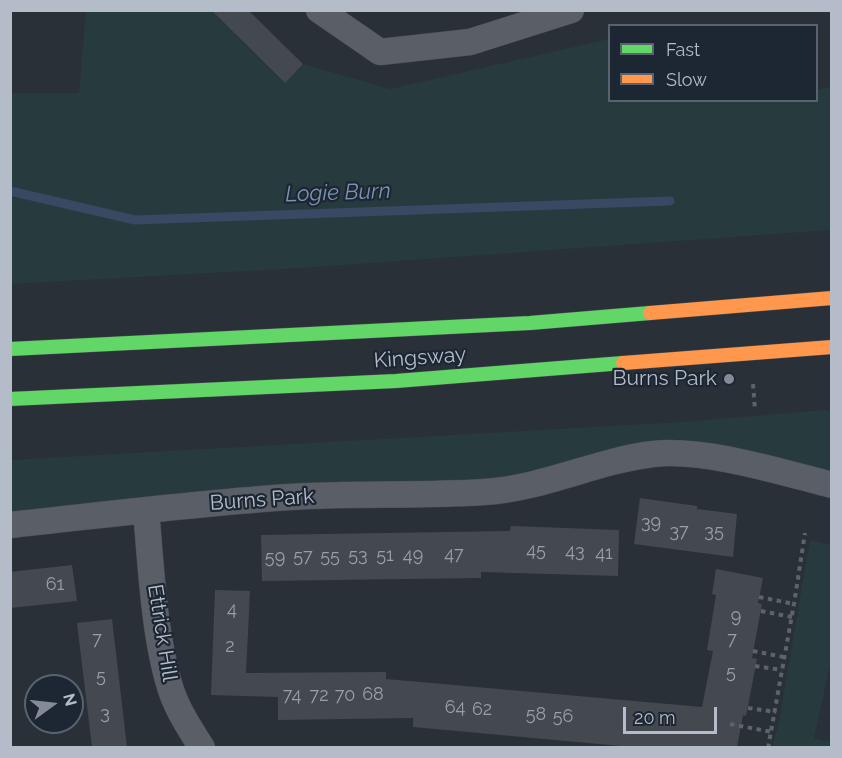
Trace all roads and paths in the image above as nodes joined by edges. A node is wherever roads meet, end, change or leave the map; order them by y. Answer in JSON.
{"nodes":[{"id":1,"x":319,"y":10,"type":"edge"},
{"id":2,"x":572,"y":10,"type":"edge"},
{"id":3,"x":831,"y":298,"type":"edge"},
{"id":4,"x":831,"y":347,"type":"edge"},
{"id":5,"x":10,"y":349,"type":"edge"},
{"id":6,"x":10,"y":399,"type":"edge"},
{"id":7,"x":831,"y":484,"type":"edge"},
{"id":8,"x":146,"y":510,"type":"junction"},
{"id":9,"x":10,"y":525,"type":"edge"},
{"id":10,"x":805,"y":533,"type":"dead end"},
{"id":11,"x":759,"y":597,"type":"dead end"},
{"id":12,"x":794,"y":604,"type":"junction"},
{"id":13,"x":760,"y":611,"type":"dead end"},
{"id":14,"x":792,"y":617,"type":"junction"},
{"id":15,"x":753,"y":651,"type":"dead end"},
{"id":16,"x":784,"y":657,"type":"junction"},
{"id":17,"x":755,"y":666,"type":"dead end"},
{"id":18,"x":782,"y":670,"type":"junction"},
{"id":19,"x":748,"y":708,"type":"dead end"},
{"id":20,"x":776,"y":712,"type":"junction"},
{"id":21,"x":730,"y":724,"type":"dead end"},
{"id":22,"x":772,"y":732,"type":"junction"},
{"id":23,"x":202,"y":747,"type":"edge"},
{"id":24,"x":768,"y":747,"type":"edge"}],
"edges":[{"from":1,"to":2,"type":"street"},
{"from":3,"to":5,"type":"highway","name":"Kingsway"},
{"from":4,"to":6,"type":"highway","name":"Kingsway"},
{"from":7,"to":8,"type":"street","name":"Burns Park"},
{"from":8,"to":9,"type":"street","name":"Burns Park"},
{"from":8,"to":23,"type":"street","name":"Ettrick Hill"},
{"from":10,"to":12,"type":"path"},
{"from":11,"to":12,"type":"path"},
{"from":12,"to":14,"type":"path"},
{"from":13,"to":14,"type":"path"},
{"from":14,"to":16,"type":"path"},
{"from":15,"to":16,"type":"path"},
{"from":16,"to":18,"type":"path"},
{"from":17,"to":18,"type":"path"},
{"from":18,"to":20,"type":"path"},
{"from":19,"to":20,"type":"path"},
{"from":20,"to":22,"type":"path"},
{"from":21,"to":22,"type":"path"},
{"from":22,"to":24,"type":"path"}]}
